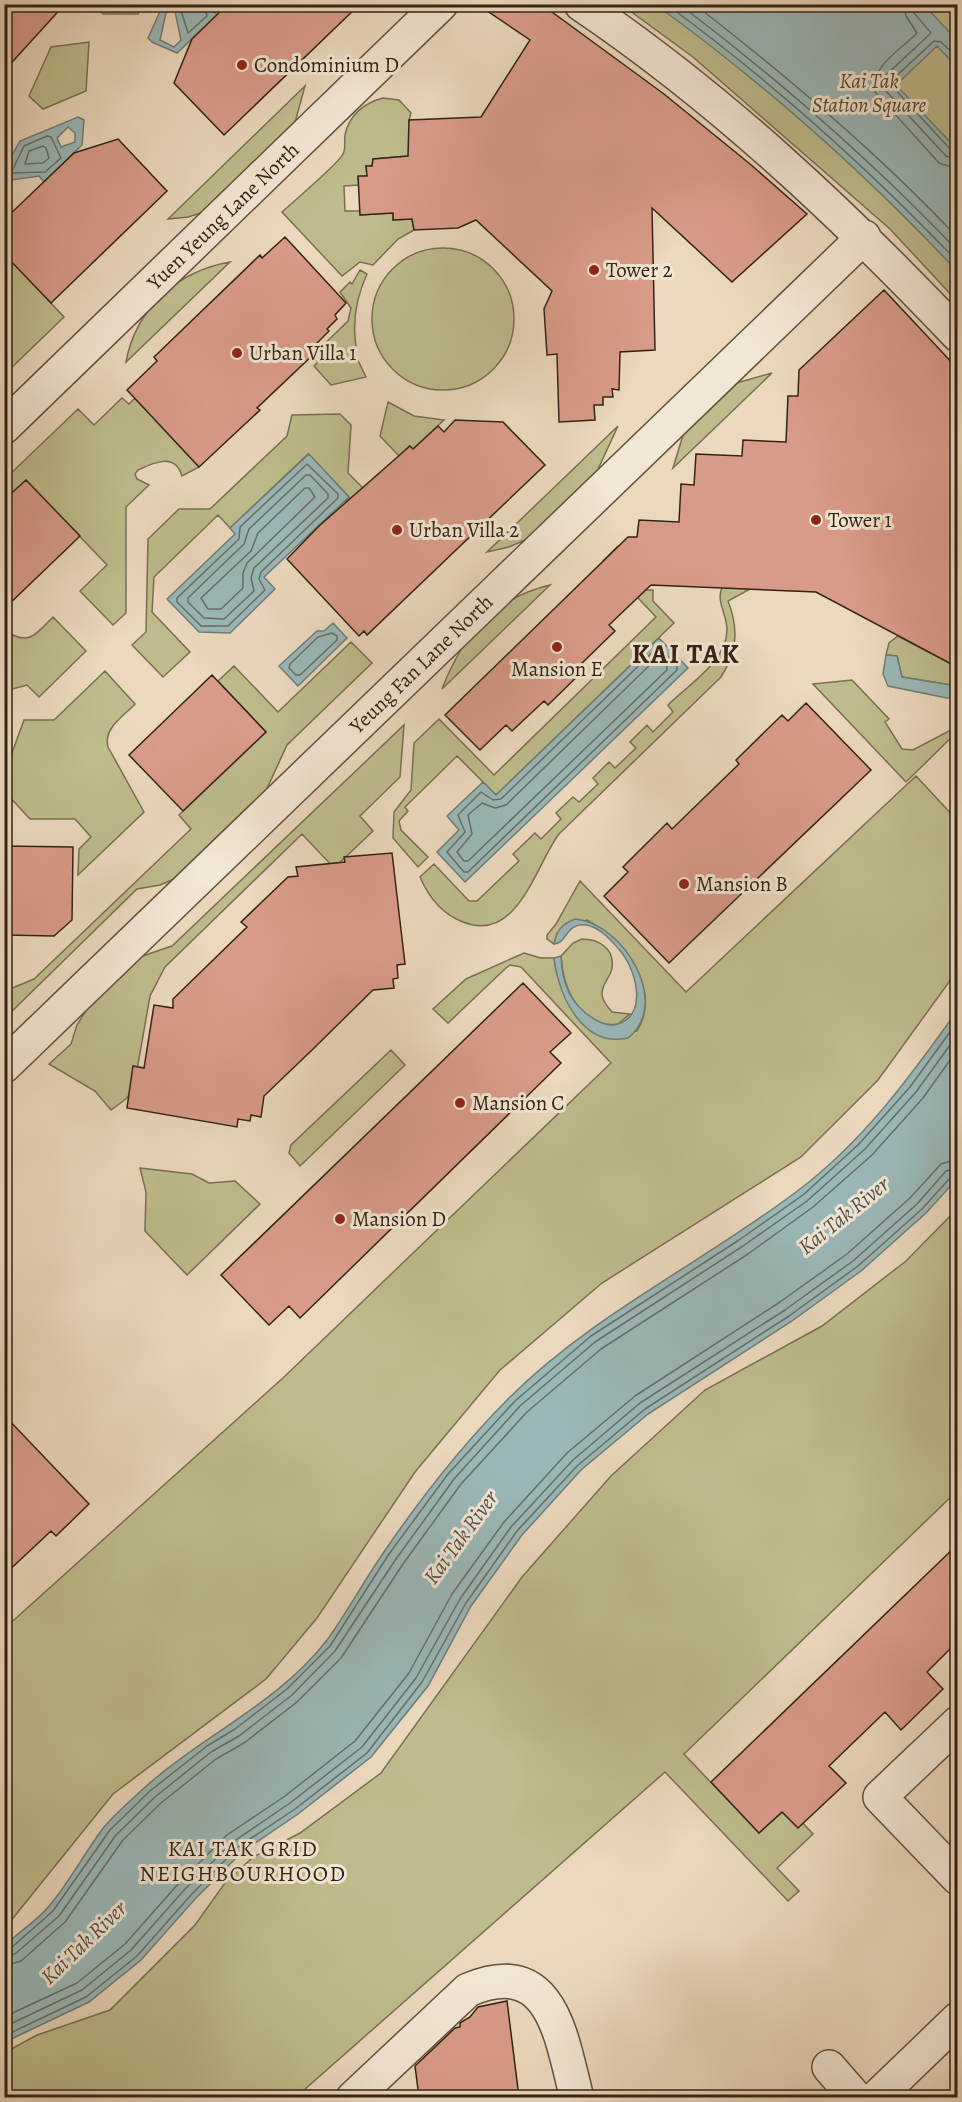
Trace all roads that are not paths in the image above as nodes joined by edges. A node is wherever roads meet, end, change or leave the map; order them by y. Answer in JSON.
{"nodes":[{"id":1,"x":441,"y":4,"type":"edge"},
{"id":2,"x":581,"y":4,"type":"edge"},
{"id":3,"x":864,"y":237,"type":"junction"},
{"id":4,"x":957,"y":335,"type":"edge"},
{"id":5,"x":4,"y":427,"type":"edge"},
{"id":6,"x":4,"y":1066,"type":"edge"},
{"id":7,"x":957,"y":1723,"type":"edge"},
{"id":8,"x":957,"y":1878,"type":"edge"},
{"id":9,"x":957,"y":2019,"type":"edge"},
{"id":10,"x":829,"y":2067,"type":"dead end"},
{"id":11,"x":353,"y":2097,"type":"edge"},
{"id":12,"x":577,"y":2097,"type":"edge"},
{"id":13,"x":856,"y":2097,"type":"edge"},
{"id":14,"x":876,"y":2097,"type":"edge"}],
"edges":[{"from":1,"to":5,"type":"street","name":"Yuen Yeung Lane North"},
{"from":2,"to":3,"type":"street"},
{"from":3,"to":4,"type":"street"},
{"from":3,"to":6,"type":"street","name":"Yeung Fan Lane North"},
{"from":7,"to":8,"type":"street"},
{"from":9,"to":14,"type":"street"},
{"from":10,"to":13,"type":"street"},
{"from":11,"to":12,"type":"street"}]}
